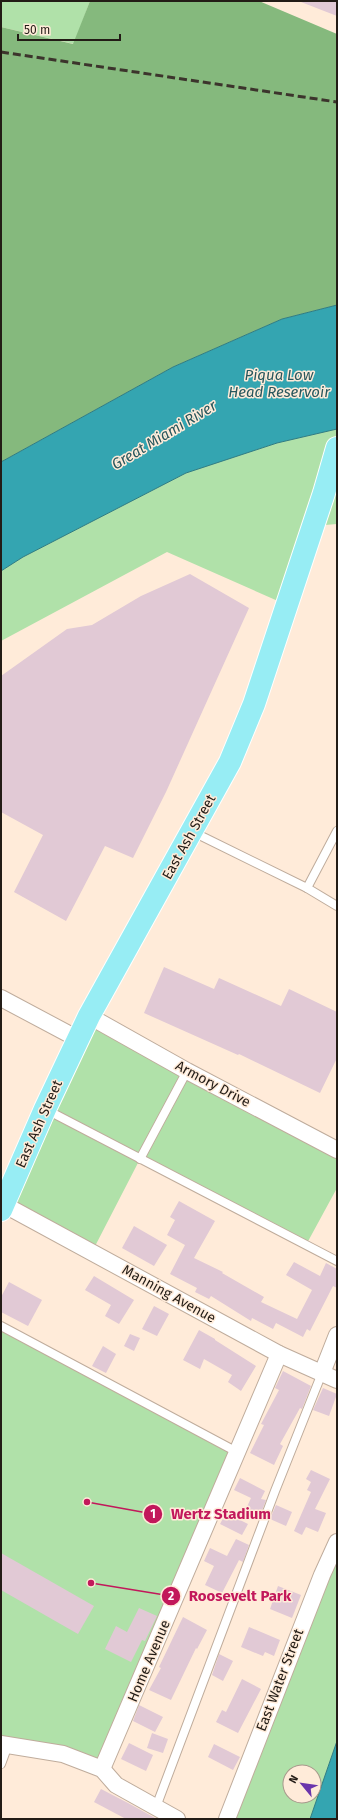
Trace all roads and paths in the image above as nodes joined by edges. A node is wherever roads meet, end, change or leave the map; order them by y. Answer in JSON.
{"nodes":[{"id":1,"x":337,"y":448,"type":"edge"},
{"id":2,"x":192,"y":831,"type":"junction"},
{"id":3,"x":337,"y":831,"type":"edge"},
{"id":4,"x":307,"y":888,"type":"junction"},
{"id":5,"x":337,"y":906,"type":"edge"},
{"id":6,"x":1,"y":998,"type":"edge"},
{"id":7,"x":90,"y":1016,"type":"junction"},
{"id":8,"x":78,"y":1039,"type":"junction"},
{"id":9,"x":187,"y":1071,"type":"junction"},
{"id":10,"x":45,"y":1109,"type":"junction"},
{"id":11,"x":337,"y":1150,"type":"edge"},
{"id":12,"x":140,"y":1159,"type":"junction"},
{"id":13,"x":2,"y":1206,"type":"edge"},
{"id":14,"x":337,"y":1261,"type":"edge"},
{"id":15,"x":1,"y":1326,"type":"edge"},
{"id":16,"x":337,"y":1335,"type":"edge"},
{"id":17,"x":279,"y":1354,"type":"junction"},
{"id":18,"x":322,"y":1373,"type":"junction"},
{"id":19,"x":337,"y":1380,"type":"edge"},
{"id":20,"x":237,"y":1452,"type":"junction"},
{"id":21,"x":337,"y":1542,"type":"edge"},
{"id":22,"x":5,"y":1745,"type":"edge"},
{"id":23,"x":1,"y":1764,"type":"edge"},
{"id":24,"x":102,"y":1769,"type":"junction"},
{"id":25,"x":156,"y":1807,"type":"junction"},
{"id":26,"x":177,"y":1819,"type":"edge"},
{"id":27,"x":227,"y":1819,"type":"edge"}],
"edges":[{"from":1,"to":2,"type":"main road","name":"East Ash Street"},
{"from":2,"to":4,"type":"lane"},
{"from":2,"to":7,"type":"main road","name":"East Ash Street"},
{"from":3,"to":4,"type":"lane"},
{"from":4,"to":5,"type":"lane"},
{"from":6,"to":8,"type":"street"},
{"from":7,"to":8,"type":"main road","name":"East Ash Street"},
{"from":7,"to":9,"type":"street","name":"Armory Drive"},
{"from":8,"to":10,"type":"main road","name":"East Ash Street"},
{"from":9,"to":11,"type":"street","name":"Armory Drive"},
{"from":9,"to":12,"type":"lane"},
{"from":10,"to":12,"type":"lane"},
{"from":10,"to":13,"type":"main road","name":"East Ash Street"},
{"from":12,"to":14,"type":"lane"},
{"from":13,"to":17,"type":"street","name":"Manning Avenue"},
{"from":15,"to":20,"type":"lane"},
{"from":16,"to":18,"type":"street"},
{"from":17,"to":18,"type":"street","name":"Manning Avenue"},
{"from":17,"to":20,"type":"street","name":"Home Avenue"},
{"from":18,"to":19,"type":"street","name":"Manning Avenue"},
{"from":18,"to":25,"type":"lane"},
{"from":20,"to":24,"type":"street","name":"Home Avenue"},
{"from":21,"to":27,"type":"street","name":"East Water Street"},
{"from":22,"to":23,"type":"lane"},
{"from":22,"to":24,"type":"street"},
{"from":24,"to":25,"type":"street"},
{"from":25,"to":26,"type":"street"}]}
